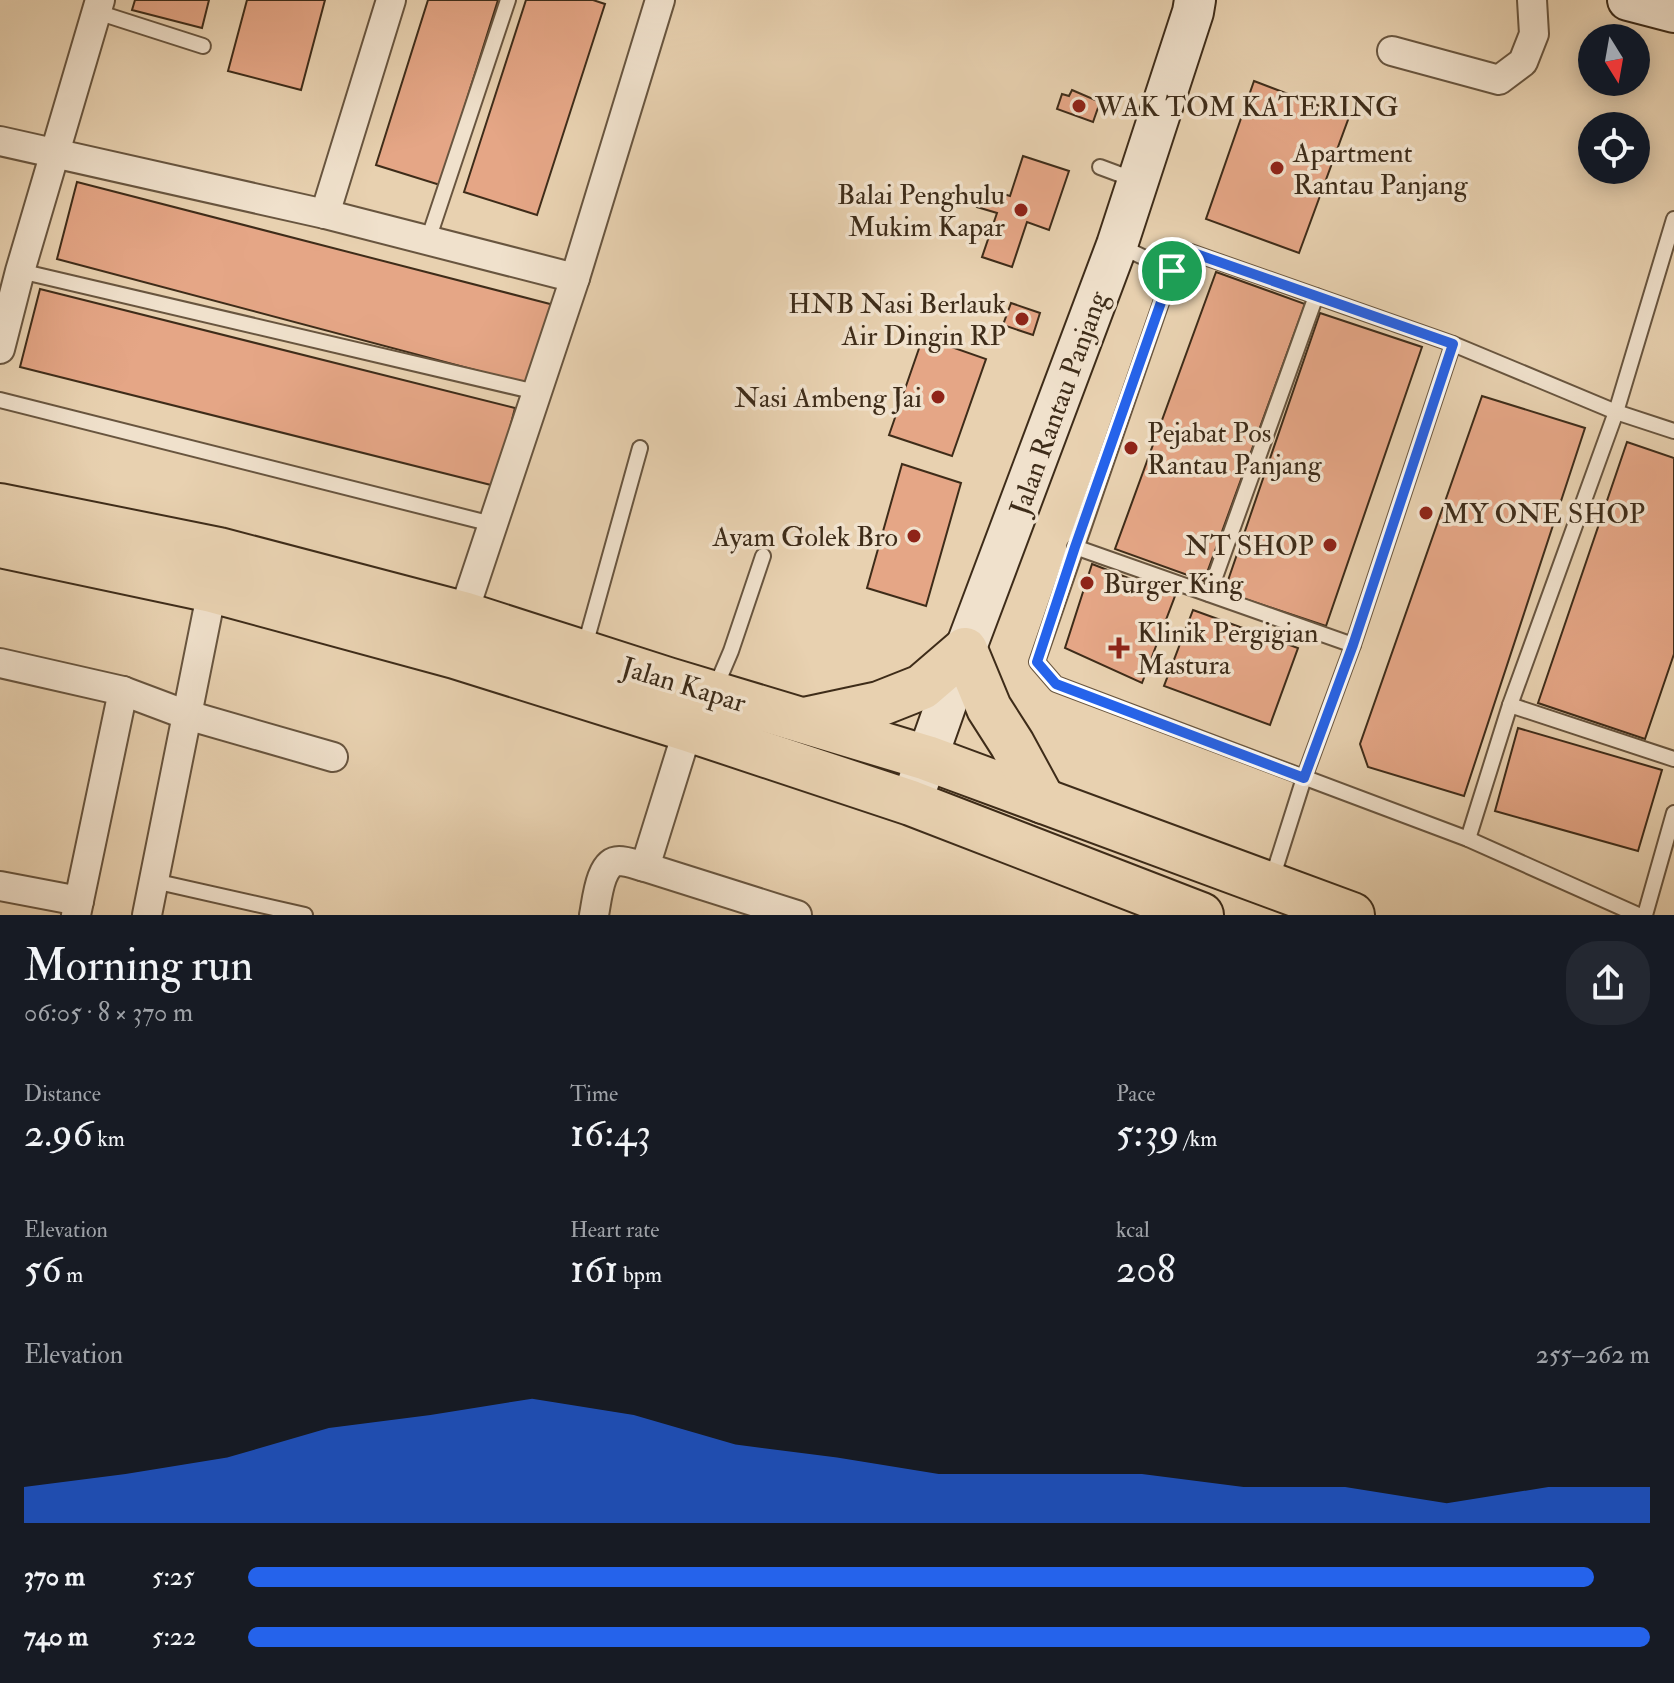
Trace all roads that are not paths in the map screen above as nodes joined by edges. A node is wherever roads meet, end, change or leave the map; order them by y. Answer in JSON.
{"nodes":[{"id":1,"x":391,"y":0,"type":"edge"},
{"id":2,"x":508,"y":0,"type":"edge"},
{"id":3,"x":660,"y":0,"type":"edge"},
{"id":4,"x":1195,"y":0,"type":"edge"},
{"id":5,"x":1532,"y":0,"type":"edge"},
{"id":6,"x":1628,"y":0,"type":"edge"},
{"id":7,"x":98,"y":6,"type":"edge"},
{"id":8,"x":1674,"y":12,"type":"edge"},
{"id":9,"x":203,"y":46,"type":"dead end"},
{"id":10,"x":1392,"y":51,"type":"dead end"},
{"id":11,"x":0,"y":141,"type":"edge"},
{"id":12,"x":53,"y":154,"type":"junction"},
{"id":13,"x":1100,"y":167,"type":"dead end"},
{"id":14,"x":1139,"y":181,"type":"junction"},
{"id":15,"x":325,"y":214,"type":"junction"},
{"id":16,"x":1674,"y":219,"type":"edge"},
{"id":17,"x":428,"y":240,"type":"junction"},
{"id":18,"x":1117,"y":245,"type":"junction"},
{"id":19,"x":20,"y":271,"type":"junction"},
{"id":20,"x":1172,"y":271,"type":"junction"},
{"id":21,"x":575,"y":278,"type":"junction"},
{"id":22,"x":1316,"y":296,"type":"junction"},
{"id":23,"x":1453,"y":344,"type":"junction"},
{"id":24,"x":0,"y":345,"type":"edge"},
{"id":25,"x":536,"y":392,"type":"junction"},
{"id":26,"x":0,"y":400,"type":"edge"},
{"id":27,"x":1616,"y":412,"type":"junction"},
{"id":28,"x":1674,"y":431,"type":"edge"},
{"id":29,"x":640,"y":448,"type":"dead end"},
{"id":30,"x":0,"y":506,"type":"edge"},
{"id":31,"x":492,"y":524,"type":"junction"},
{"id":32,"x":0,"y":545,"type":"edge"},
{"id":33,"x":1075,"y":547,"type":"junction"},
{"id":34,"x":763,"y":556,"type":"dead end"},
{"id":35,"x":212,"y":590,"type":"junction"},
{"id":36,"x":1209,"y":594,"type":"junction"},
{"id":37,"x":463,"y":614,"type":"junction"},
{"id":38,"x":1353,"y":645,"type":"junction"},
{"id":39,"x":965,"y":650,"type":"junction"},
{"id":40,"x":583,"y":653,"type":"junction"},
{"id":41,"x":0,"y":663,"type":"edge"},
{"id":42,"x":123,"y":691,"type":"junction"},
{"id":43,"x":713,"y":693,"type":"junction"},
{"id":44,"x":1510,"y":705,"type":"junction"},
{"id":45,"x":187,"y":715,"type":"junction"},
{"id":46,"x":802,"y":720,"type":"junction"},
{"id":47,"x":688,"y":729,"type":"junction"},
{"id":48,"x":333,"y":757,"type":"dead end"},
{"id":49,"x":927,"y":758,"type":"junction"},
{"id":50,"x":1674,"y":759,"type":"edge"},
{"id":51,"x":1304,"y":778,"type":"junction"},
{"id":52,"x":1043,"y":801,"type":"junction"},
{"id":53,"x":911,"y":803,"type":"junction"},
{"id":54,"x":1674,"y":813,"type":"edge"},
{"id":55,"x":1468,"y":839,"type":"junction"},
{"id":56,"x":645,"y":867,"type":"junction"},
{"id":57,"x":154,"y":881,"type":"junction"},
{"id":58,"x":1270,"y":885,"type":"junction"},
{"id":59,"x":0,"y":886,"type":"edge"},
{"id":60,"x":77,"y":908,"type":"edge"},
{"id":61,"x":767,"y":910,"type":"edge"},
{"id":62,"x":147,"y":915,"type":"edge"},
{"id":63,"x":305,"y":915,"type":"edge"},
{"id":64,"x":594,"y":915,"type":"edge"},
{"id":65,"x":797,"y":915,"type":"edge"},
{"id":66,"x":1201,"y":915,"type":"edge"},
{"id":67,"x":1352,"y":915,"type":"edge"},
{"id":68,"x":1638,"y":915,"type":"edge"},
{"id":69,"x":1645,"y":915,"type":"edge"}],
"edges":[{"from":1,"to":15,"type":"street"},
{"from":2,"to":17,"type":"lane"},
{"from":3,"to":21,"type":"street"},
{"from":4,"to":14,"type":"street","name":"Jalan Rantau Panjang"},
{"from":5,"to":10,"type":"street"},
{"from":6,"to":8,"type":"street"},
{"from":7,"to":9,"type":"lane"},
{"from":7,"to":12,"type":"street"},
{"from":11,"to":12,"type":"street"},
{"from":12,"to":15,"type":"street"},
{"from":12,"to":19,"type":"street"},
{"from":13,"to":14,"type":"lane"},
{"from":14,"to":18,"type":"street","name":"Jalan Rantau Panjang"},
{"from":15,"to":17,"type":"street"},
{"from":16,"to":27,"type":"lane"},
{"from":17,"to":21,"type":"street"},
{"from":18,"to":20,"type":"lane"},
{"from":18,"to":39,"type":"street","name":"Jalan Rantau Panjang"},
{"from":19,"to":24,"type":"street"},
{"from":19,"to":25,"type":"lane"},
{"from":20,"to":22,"type":"lane"},
{"from":20,"to":33,"type":"lane"},
{"from":21,"to":25,"type":"street"},
{"from":22,"to":23,"type":"lane"},
{"from":22,"to":36,"type":"lane"},
{"from":23,"to":27,"type":"lane"},
{"from":23,"to":38,"type":"lane"},
{"from":25,"to":31,"type":"street"},
{"from":26,"to":31,"type":"lane"},
{"from":27,"to":28,"type":"lane"},
{"from":27,"to":44,"type":"lane"},
{"from":29,"to":40,"type":"lane"},
{"from":30,"to":37,"type":"highway","name":"Jalan Kapar"},
{"from":31,"to":37,"type":"street"},
{"from":32,"to":35,"type":"highway","name":"Jalan Kapar"},
{"from":33,"to":36,"type":"lane"},
{"from":33,"to":51,"type":"lane"},
{"from":34,"to":43,"type":"lane"},
{"from":35,"to":45,"type":"street"},
{"from":35,"to":47,"type":"highway","name":"Jalan Kapar"},
{"from":36,"to":38,"type":"lane"},
{"from":37,"to":40,"type":"highway","name":"Jalan Kapar"},
{"from":38,"to":51,"type":"lane"},
{"from":39,"to":46,"type":"highway"},
{"from":39,"to":49,"type":"street","name":"Jalan Rantau Panjang"},
{"from":39,"to":52,"type":"highway"},
{"from":40,"to":43,"type":"highway","name":"Jalan Kapar"},
{"from":41,"to":42,"type":"street"},
{"from":42,"to":45,"type":"street"},
{"from":42,"to":60,"type":"street"},
{"from":43,"to":46,"type":"highway","name":"Jalan Kapar"},
{"from":44,"to":50,"type":"lane"},
{"from":44,"to":55,"type":"lane"},
{"from":45,"to":48,"type":"street"},
{"from":45,"to":57,"type":"street"},
{"from":46,"to":49,"type":"highway","name":"Jalan Kapar"},
{"from":47,"to":53,"type":"highway","name":"Jalan Kapar"},
{"from":47,"to":56,"type":"street"},
{"from":49,"to":52,"type":"highway","name":"Jalan Kapar"},
{"from":49,"to":53,"type":"street","name":"Jalan Rantau Panjang"},
{"from":51,"to":55,"type":"lane"},
{"from":51,"to":58,"type":"lane"},
{"from":52,"to":58,"type":"highway","name":"Jalan Kapar"},
{"from":53,"to":66,"type":"highway","name":"Jalan Kapar"},
{"from":54,"to":69,"type":"lane"},
{"from":55,"to":68,"type":"lane"},
{"from":56,"to":61,"type":"street"},
{"from":56,"to":64,"type":"street"},
{"from":57,"to":62,"type":"street"},
{"from":57,"to":63,"type":"lane"},
{"from":58,"to":67,"type":"highway","name":"Jalan Kapar"},
{"from":59,"to":60,"type":"street"},
{"from":61,"to":65,"type":"street"}]}
